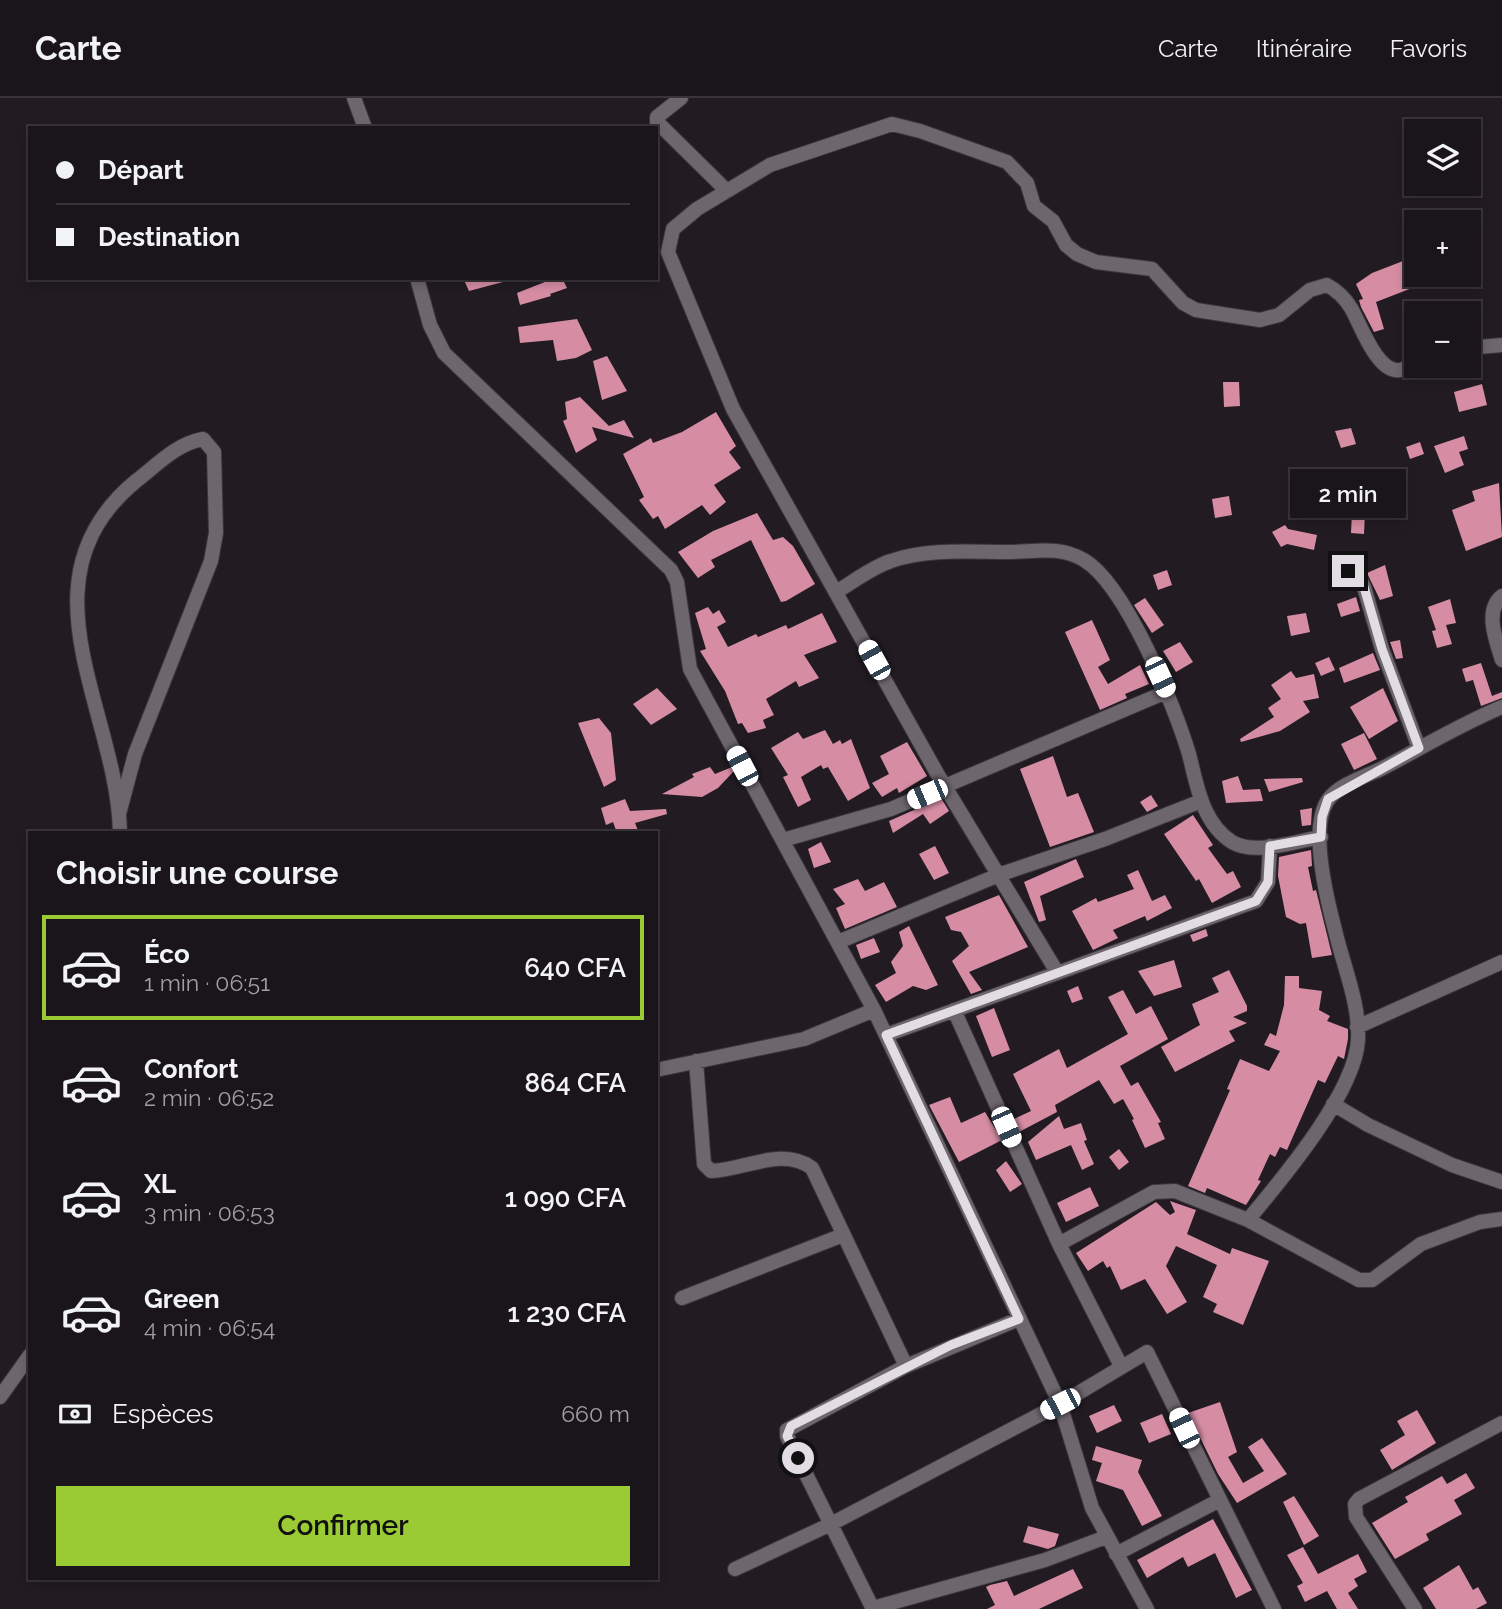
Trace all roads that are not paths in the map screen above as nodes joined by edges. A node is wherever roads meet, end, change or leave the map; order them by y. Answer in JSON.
{"nodes":[{"id":1,"x":354,"y":98,"type":"edge"},
{"id":2,"x":681,"y":98,"type":"edge"},
{"id":3,"x":364,"y":126,"type":"edge"},
{"id":4,"x":727,"y":191,"type":"junction"},
{"id":5,"x":418,"y":280,"type":"edge"},
{"id":6,"x":1502,"y":345,"type":"edge"},
{"id":7,"x":1481,"y":347,"type":"edge"},
{"id":8,"x":1404,"y":368,"type":"edge"},
{"id":9,"x":1348,"y":571,"type":"dead end"},
{"id":10,"x":836,"y":592,"type":"junction"},
{"id":11,"x":1502,"y":596,"type":"edge"},
{"id":12,"x":1502,"y":660,"type":"edge"},
{"id":13,"x":1166,"y":692,"type":"junction"},
{"id":14,"x":1502,"y":707,"type":"edge"},
{"id":15,"x":1419,"y":748,"type":"junction"},
{"id":16,"x":946,"y":786,"type":"junction"},
{"id":17,"x":1201,"y":801,"type":"junction"},
{"id":18,"x":119,"y":814,"type":"junction"},
{"id":19,"x":120,"y":831,"type":"edge"},
{"id":20,"x":1321,"y":837,"type":"junction"},
{"id":21,"x":783,"y":840,"type":"junction"},
{"id":22,"x":1270,"y":846,"type":"junction"},
{"id":23,"x":1001,"y":874,"type":"junction"},
{"id":24,"x":838,"y":942,"type":"junction"},
{"id":25,"x":1502,"y":962,"type":"edge"},
{"id":26,"x":1057,"y":972,"type":"junction"},
{"id":27,"x":874,"y":1010,"type":"junction"},
{"id":28,"x":954,"y":1010,"type":"junction"},
{"id":29,"x":1357,"y":1027,"type":"junction"},
{"id":30,"x":886,"y":1035,"type":"junction"},
{"id":31,"x":696,"y":1061,"type":"junction"},
{"id":32,"x":658,"y":1070,"type":"edge"},
{"id":33,"x":1333,"y":1104,"type":"junction"},
{"id":34,"x":1502,"y":1182,"type":"edge"},
{"id":35,"x":1502,"y":1219,"type":"edge"},
{"id":36,"x":1248,"y":1220,"type":"junction"},
{"id":37,"x":842,"y":1235,"type":"junction"},
{"id":38,"x":1059,"y":1244,"type":"junction"},
{"id":39,"x":682,"y":1298,"type":"dead end"},
{"id":40,"x":1019,"y":1319,"type":"junction"},
{"id":41,"x":28,"y":1358,"type":"edge"},
{"id":42,"x":906,"y":1366,"type":"junction"},
{"id":43,"x":1121,"y":1366,"type":"junction"},
{"id":44,"x":0,"y":1397,"type":"edge"},
{"id":45,"x":1060,"y":1404,"type":"junction"},
{"id":46,"x":1502,"y":1423,"type":"edge"},
{"id":47,"x":1218,"y":1501,"type":"junction"},
{"id":48,"x":831,"y":1524,"type":"junction"},
{"id":49,"x":1106,"y":1537,"type":"junction"},
{"id":50,"x":1116,"y":1554,"type":"junction"},
{"id":51,"x":735,"y":1569,"type":"dead end"},
{"id":52,"x":873,"y":1609,"type":"edge"},
{"id":53,"x":1147,"y":1609,"type":"edge"},
{"id":54,"x":1274,"y":1609,"type":"edge"},
{"id":55,"x":1415,"y":1609,"type":"edge"}],
"edges":[{"from":1,"to":3,"type":"street"},
{"from":2,"to":4,"type":"street"},
{"from":4,"to":8,"type":"street"},
{"from":4,"to":10,"type":"street"},
{"from":5,"to":21,"type":"street"},
{"from":6,"to":7,"type":"street"},
{"from":9,"to":15,"type":"street"},
{"from":10,"to":13,"type":"street"},
{"from":10,"to":16,"type":"street"},
{"from":11,"to":12,"type":"street"},
{"from":13,"to":16,"type":"street"},
{"from":13,"to":17,"type":"street"},
{"from":14,"to":15,"type":"street"},
{"from":15,"to":20,"type":"street"},
{"from":16,"to":21,"type":"street"},
{"from":16,"to":23,"type":"street"},
{"from":17,"to":22,"type":"street"},
{"from":17,"to":23,"type":"street"},
{"from":18,"to":18,"type":"street"},
{"from":18,"to":19,"type":"street"},
{"from":20,"to":22,"type":"street"},
{"from":20,"to":29,"type":"street"},
{"from":21,"to":24,"type":"street"},
{"from":22,"to":26,"type":"street"},
{"from":23,"to":24,"type":"street"},
{"from":23,"to":26,"type":"street"},
{"from":24,"to":27,"type":"street"},
{"from":25,"to":29,"type":"street"},
{"from":26,"to":28,"type":"street"},
{"from":27,"to":30,"type":"street"},
{"from":27,"to":31,"type":"street"},
{"from":28,"to":30,"type":"street"},
{"from":28,"to":38,"type":"street"},
{"from":29,"to":33,"type":"street"},
{"from":30,"to":40,"type":"street"},
{"from":31,"to":32,"type":"street"},
{"from":31,"to":37,"type":"street"},
{"from":33,"to":34,"type":"street"},
{"from":33,"to":36,"type":"street"},
{"from":35,"to":36,"type":"street"},
{"from":36,"to":38,"type":"street"},
{"from":37,"to":39,"type":"street"},
{"from":37,"to":42,"type":"street"},
{"from":38,"to":43,"type":"street"},
{"from":40,"to":42,"type":"street"},
{"from":40,"to":45,"type":"street"},
{"from":41,"to":44,"type":"street"},
{"from":42,"to":48,"type":"street"},
{"from":43,"to":45,"type":"street"},
{"from":43,"to":47,"type":"street"},
{"from":45,"to":48,"type":"street"},
{"from":45,"to":49,"type":"street"},
{"from":46,"to":55,"type":"street"},
{"from":47,"to":50,"type":"street"},
{"from":47,"to":54,"type":"street"},
{"from":48,"to":51,"type":"street"},
{"from":48,"to":52,"type":"street"},
{"from":49,"to":50,"type":"street"},
{"from":49,"to":52,"type":"street"},
{"from":50,"to":53,"type":"street"}]}
